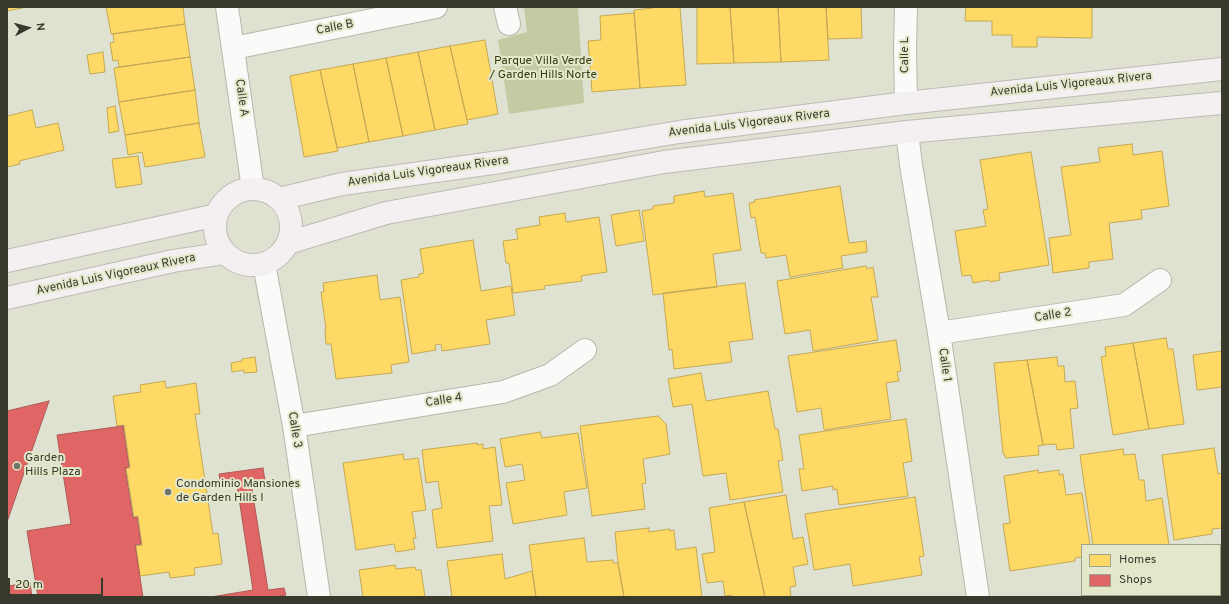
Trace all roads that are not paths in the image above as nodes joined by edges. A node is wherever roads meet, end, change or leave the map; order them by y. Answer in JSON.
{"nodes":[{"id":1,"x":227,"y":7,"type":"edge"},
{"id":2,"x":436,"y":7,"type":"edge"},
{"id":3,"x":906,"y":7,"type":"edge"},
{"id":4,"x":234,"y":48,"type":"junction"},
{"id":5,"x":1222,"y":69,"type":"edge"},
{"id":6,"x":906,"y":103,"type":"junction"},
{"id":7,"x":1222,"y":103,"type":"edge"},
{"id":8,"x":908,"y":132,"type":"junction"},
{"id":9,"x":253,"y":189,"type":"junction"},
{"id":10,"x":278,"y":199,"type":"junction"},
{"id":11,"x":217,"y":215,"type":"junction"},
{"id":12,"x":288,"y":243,"type":"junction"},
{"id":13,"x":225,"y":253,"type":"junction"},
{"id":14,"x":7,"y":254,"type":"edge"},
{"id":15,"x":30,"y":256,"type":"junction"},
{"id":16,"x":7,"y":261,"type":"edge"},
{"id":17,"x":264,"y":264,"type":"junction"},
{"id":18,"x":1160,"y":280,"type":"dead end"},
{"id":19,"x":7,"y":298,"type":"edge"},
{"id":20,"x":939,"y":333,"type":"junction"},
{"id":21,"x":585,"y":350,"type":"dead end"},
{"id":22,"x":294,"y":426,"type":"junction"},
{"id":23,"x":319,"y":597,"type":"edge"},
{"id":24,"x":978,"y":597,"type":"edge"}],
"edges":[{"from":1,"to":4,"type":"street","name":"Calle A"},
{"from":2,"to":4,"type":"street","name":"Calle B"},
{"from":3,"to":6,"type":"street","name":"Calle L"},
{"from":4,"to":9,"type":"street","name":"Calle A"},
{"from":5,"to":6,"type":"main road","name":"Avenida Luis Vigoreaux Rivera"},
{"from":6,"to":10,"type":"main road","name":"Avenida Luis Vigoreaux Rivera"},
{"from":7,"to":8,"type":"main road"},
{"from":8,"to":12,"type":"main road"},
{"from":8,"to":20,"type":"street","name":"Calle 1"},
{"from":9,"to":10,"type":"main road"},
{"from":9,"to":11,"type":"main road"},
{"from":10,"to":12,"type":"main road"},
{"from":11,"to":13,"type":"main road"},
{"from":11,"to":15,"type":"main road"},
{"from":12,"to":17,"type":"main road"},
{"from":13,"to":17,"type":"main road"},
{"from":13,"to":19,"type":"main road","name":"Avenida Luis Vigoreaux Rivera"},
{"from":14,"to":15,"type":"main road"},
{"from":15,"to":16,"type":"main road"},
{"from":17,"to":22,"type":"street","name":"Calle 3"},
{"from":18,"to":20,"type":"street","name":"Calle 2"},
{"from":20,"to":24,"type":"street","name":"Calle 1"},
{"from":21,"to":22,"type":"street","name":"Calle 4"},
{"from":22,"to":23,"type":"street","name":"Calle 3"}]}
